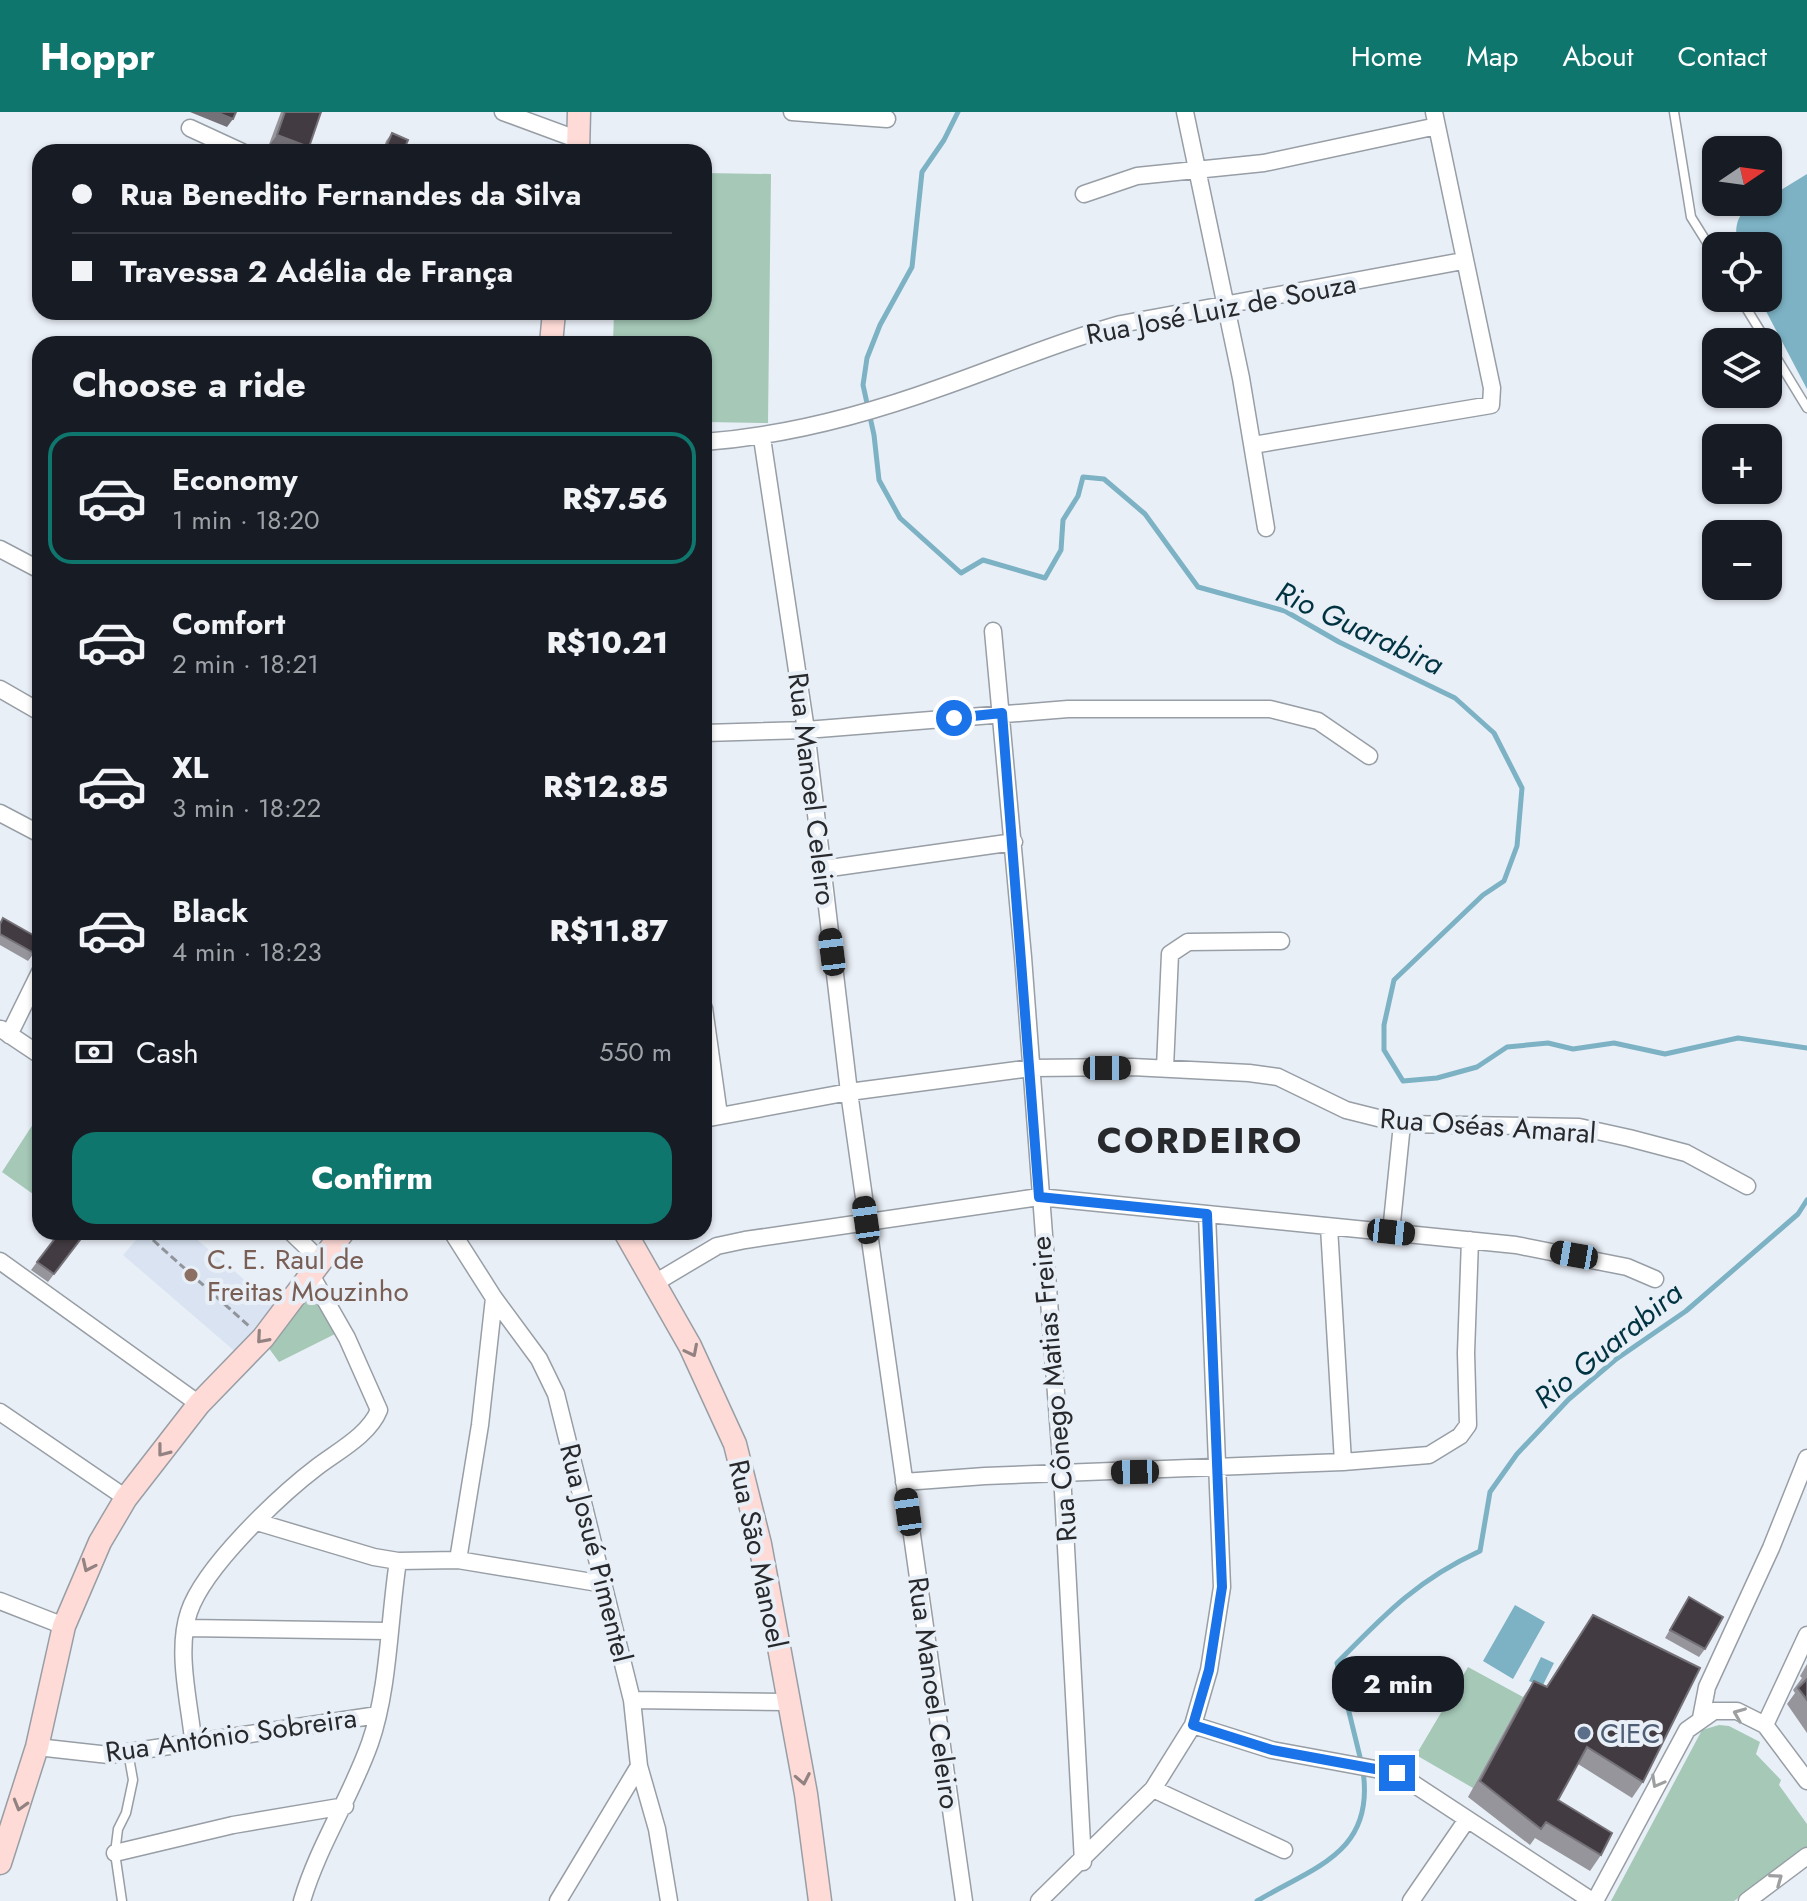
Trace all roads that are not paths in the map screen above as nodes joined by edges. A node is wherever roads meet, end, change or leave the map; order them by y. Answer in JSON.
{"nodes":[{"id":1,"x":503,"y":112,"type":"edge"},
{"id":2,"x":579,"y":112,"type":"edge"},
{"id":3,"x":792,"y":112,"type":"edge"},
{"id":4,"x":1185,"y":112,"type":"edge"},
{"id":5,"x":1674,"y":112,"type":"edge"},
{"id":6,"x":887,"y":119,"type":"dead end"},
{"id":7,"x":1435,"y":119,"type":"edge"},
{"id":8,"x":190,"y":128,"type":"dead end"},
{"id":9,"x":225,"y":144,"type":"edge"},
{"id":10,"x":575,"y":144,"type":"edge"},
{"id":11,"x":579,"y":144,"type":"edge"},
{"id":12,"x":1198,"y":169,"type":"junction"},
{"id":13,"x":1084,"y":194,"type":"dead end"},
{"id":14,"x":1702,"y":235,"type":"edge"},
{"id":15,"x":1463,"y":261,"type":"junction"},
{"id":16,"x":1225,"y":302,"type":"junction"},
{"id":17,"x":1782,"y":366,"type":"edge"},
{"id":18,"x":1807,"y":408,"type":"edge"},
{"id":19,"x":762,"y":438,"type":"junction"},
{"id":20,"x":712,"y":441,"type":"edge"},
{"id":21,"x":1253,"y":445,"type":"junction"},
{"id":22,"x":1266,"y":528,"type":"dead end"},
{"id":23,"x":0,"y":549,"type":"edge"},
{"id":24,"x":32,"y":566,"type":"edge"},
{"id":25,"x":993,"y":631,"type":"dead end"},
{"id":26,"x":0,"y":689,"type":"edge"},
{"id":27,"x":32,"y":707,"type":"edge"},
{"id":28,"x":1002,"y":713,"type":"junction"},
{"id":29,"x":806,"y":730,"type":"junction"},
{"id":30,"x":712,"y":733,"type":"edge"},
{"id":31,"x":1369,"y":756,"type":"dead end"},
{"id":32,"x":0,"y":813,"type":"edge"},
{"id":33,"x":32,"y":830,"type":"edge"},
{"id":34,"x":1014,"y":842,"type":"junction"},
{"id":35,"x":823,"y":869,"type":"junction"},
{"id":36,"x":1281,"y":941,"type":"dead end"},
{"id":37,"x":32,"y":986,"type":"edge"},
{"id":38,"x":5,"y":1032,"type":"edge"},
{"id":39,"x":32,"y":1050,"type":"edge"},
{"id":40,"x":1031,"y":1068,"type":"junction"},
{"id":41,"x":1165,"y":1068,"type":"junction"},
{"id":42,"x":849,"y":1092,"type":"junction"},
{"id":43,"x":712,"y":1117,"type":"edge"},
{"id":44,"x":1402,"y":1124,"type":"junction"},
{"id":45,"x":1747,"y":1186,"type":"dead end"},
{"id":46,"x":1039,"y":1197,"type":"junction"},
{"id":47,"x":1207,"y":1214,"type":"junction"},
{"id":48,"x":866,"y":1220,"type":"junction"},
{"id":49,"x":1329,"y":1227,"type":"junction"},
{"id":50,"x":1391,"y":1232,"type":"junction"},
{"id":51,"x":297,"y":1240,"type":"edge"},
{"id":52,"x":337,"y":1240,"type":"edge"},
{"id":53,"x":457,"y":1240,"type":"edge"},
{"id":54,"x":629,"y":1240,"type":"edge"},
{"id":55,"x":1470,"y":1240,"type":"junction"},
{"id":56,"x":0,"y":1261,"type":"edge"},
{"id":57,"x":316,"y":1268,"type":"junction"},
{"id":58,"x":1655,"y":1279,"type":"dead end"},
{"id":59,"x":653,"y":1284,"type":"junction"},
{"id":60,"x":494,"y":1298,"type":"junction"},
{"id":61,"x":199,"y":1404,"type":"junction"},
{"id":62,"x":0,"y":1412,"type":"edge"},
{"id":63,"x":1807,"y":1458,"type":"edge"},
{"id":64,"x":1343,"y":1462,"type":"junction"},
{"id":65,"x":1216,"y":1467,"type":"junction"},
{"id":66,"x":1062,"y":1473,"type":"junction"},
{"id":67,"x":904,"y":1482,"type":"junction"},
{"id":68,"x":126,"y":1498,"type":"junction"},
{"id":69,"x":257,"y":1522,"type":"junction"},
{"id":70,"x":458,"y":1560,"type":"junction"},
{"id":71,"x":398,"y":1561,"type":"junction"},
{"id":72,"x":604,"y":1584,"type":"junction"},
{"id":73,"x":0,"y":1601,"type":"edge"},
{"id":74,"x":64,"y":1626,"type":"junction"},
{"id":75,"x":186,"y":1628,"type":"junction"},
{"id":76,"x":387,"y":1631,"type":"junction"},
{"id":77,"x":1807,"y":1635,"type":"edge"},
{"id":78,"x":632,"y":1700,"type":"junction"},
{"id":79,"x":788,"y":1702,"type":"junction"},
{"id":80,"x":378,"y":1715,"type":"junction"},
{"id":81,"x":1701,"y":1718,"type":"junction"},
{"id":82,"x":1193,"y":1725,"type":"junction"},
{"id":83,"x":1765,"y":1725,"type":"junction"},
{"id":84,"x":193,"y":1739,"type":"junction"},
{"id":85,"x":37,"y":1747,"type":"junction"},
{"id":86,"x":128,"y":1752,"type":"junction"},
{"id":87,"x":639,"y":1766,"type":"junction"},
{"id":88,"x":1807,"y":1781,"type":"edge"},
{"id":89,"x":1153,"y":1789,"type":"junction"},
{"id":90,"x":345,"y":1806,"type":"junction"},
{"id":91,"x":1466,"y":1821,"type":"junction"},
{"id":92,"x":1284,"y":1850,"type":"dead end"},
{"id":93,"x":115,"y":1853,"type":"junction"},
{"id":94,"x":1807,"y":1856,"type":"edge"},
{"id":95,"x":1083,"y":1862,"type":"junction"},
{"id":96,"x":0,"y":1863,"type":"edge"},
{"id":97,"x":122,"y":1901,"type":"edge"},
{"id":98,"x":302,"y":1901,"type":"edge"},
{"id":99,"x":558,"y":1901,"type":"edge"},
{"id":100,"x":669,"y":1901,"type":"edge"},
{"id":101,"x":820,"y":1901,"type":"edge"},
{"id":102,"x":964,"y":1901,"type":"edge"},
{"id":103,"x":1039,"y":1901,"type":"edge"},
{"id":104,"x":1411,"y":1901,"type":"edge"},
{"id":105,"x":1593,"y":1901,"type":"edge"},
{"id":106,"x":1747,"y":1901,"type":"edge"}],
"edges":[{"from":1,"to":10,"type":"street"},
{"from":2,"to":11,"type":"main road"},
{"from":3,"to":6,"type":"street"},
{"from":4,"to":12,"type":"street"},
{"from":5,"to":14,"type":"lane"},
{"from":7,"to":12,"type":"street"},
{"from":7,"to":15,"type":"street"},
{"from":8,"to":9,"type":"street"},
{"from":12,"to":13,"type":"street"},
{"from":12,"to":16,"type":"street"},
{"from":15,"to":16,"type":"street","name":"Rua José Luiz de Souza"},
{"from":15,"to":21,"type":"street"},
{"from":16,"to":19,"type":"street","name":"Rua José Luiz de Souza"},
{"from":16,"to":21,"type":"street"},
{"from":17,"to":18,"type":"lane"},
{"from":19,"to":20,"type":"street","name":"Rua José Luiz de Souza"},
{"from":19,"to":29,"type":"street","name":"Rua Manoel Celeiro"},
{"from":21,"to":22,"type":"street"},
{"from":23,"to":24,"type":"street"},
{"from":25,"to":28,"type":"street","name":"Rua Cônego Matias Freire"},
{"from":26,"to":27,"type":"street"},
{"from":28,"to":29,"type":"street"},
{"from":28,"to":31,"type":"street"},
{"from":28,"to":34,"type":"street","name":"Rua Cônego Matias Freire"},
{"from":29,"to":30,"type":"street"},
{"from":29,"to":35,"type":"street","name":"Rua Manoel Celeiro"},
{"from":32,"to":33,"type":"street"},
{"from":34,"to":35,"type":"street"},
{"from":34,"to":40,"type":"street","name":"Rua Cônego Matias Freire"},
{"from":35,"to":42,"type":"street","name":"Rua Manoel Celeiro"},
{"from":36,"to":41,"type":"street"},
{"from":37,"to":38,"type":"street"},
{"from":38,"to":39,"type":"street"},
{"from":40,"to":41,"type":"street","name":"Rua Oséas Amaral"},
{"from":40,"to":42,"type":"street","name":"Rua Oséas Amaral"},
{"from":40,"to":46,"type":"street","name":"Rua Cônego Matias Freire"},
{"from":41,"to":44,"type":"street","name":"Rua Oséas Amaral"},
{"from":42,"to":43,"type":"street","name":"Rua Oséas Amaral"},
{"from":42,"to":48,"type":"street","name":"Rua Manoel Celeiro"},
{"from":44,"to":45,"type":"street","name":"Rua Oséas Amaral"},
{"from":44,"to":50,"type":"street"},
{"from":46,"to":47,"type":"street"},
{"from":46,"to":48,"type":"street"},
{"from":46,"to":66,"type":"street","name":"Rua Cônego Matias Freire"},
{"from":47,"to":49,"type":"street"},
{"from":47,"to":65,"type":"street"},
{"from":48,"to":59,"type":"street"},
{"from":48,"to":67,"type":"street","name":"Rua Manoel Celeiro"},
{"from":49,"to":50,"type":"street"},
{"from":49,"to":64,"type":"street"},
{"from":50,"to":55,"type":"street"},
{"from":51,"to":57,"type":"street"},
{"from":52,"to":57,"type":"main road"},
{"from":53,"to":60,"type":"street","name":"Rua Josué Pimentel"},
{"from":54,"to":59,"type":"main road","name":"Rua São Manoel"},
{"from":55,"to":58,"type":"street"},
{"from":55,"to":64,"type":"street"},
{"from":56,"to":61,"type":"street"},
{"from":57,"to":61,"type":"main road","one_way":true},
{"from":57,"to":69,"type":"street"},
{"from":59,"to":79,"type":"main road","name":"Rua São Manoel","one_way":true},
{"from":60,"to":70,"type":"street"},
{"from":60,"to":72,"type":"street","name":"Rua Josué Pimentel"},
{"from":61,"to":68,"type":"main road","one_way":true},
{"from":62,"to":68,"type":"street"},
{"from":63,"to":81,"type":"street"},
{"from":64,"to":65,"type":"street"},
{"from":65,"to":66,"type":"street"},
{"from":65,"to":82,"type":"street"},
{"from":66,"to":67,"type":"street"},
{"from":66,"to":95,"type":"street","name":"Rua Cônego Matias Freire"},
{"from":67,"to":102,"type":"street","name":"Rua Manoel Celeiro"},
{"from":68,"to":74,"type":"main road","one_way":true},
{"from":69,"to":71,"type":"street"},
{"from":69,"to":75,"type":"street"},
{"from":70,"to":71,"type":"street"},
{"from":70,"to":72,"type":"street"},
{"from":71,"to":76,"type":"street"},
{"from":72,"to":78,"type":"street","name":"Rua Josué Pimentel"},
{"from":73,"to":74,"type":"street"},
{"from":74,"to":85,"type":"main road"},
{"from":75,"to":76,"type":"street"},
{"from":75,"to":84,"type":"street"},
{"from":76,"to":80,"type":"street"},
{"from":77,"to":83,"type":"street"},
{"from":78,"to":79,"type":"street"},
{"from":78,"to":87,"type":"street","name":"Rua Josué Pimentel"},
{"from":79,"to":101,"type":"main road","name":"Rua São Manoel","one_way":true},
{"from":80,"to":84,"type":"street","name":"Rua António Sobreira"},
{"from":80,"to":90,"type":"street"},
{"from":83,"to":81,"type":"street","one_way":true},
{"from":81,"to":105,"type":"street","one_way":true},
{"from":82,"to":89,"type":"street"},
{"from":82,"to":91,"type":"street"},
{"from":83,"to":88,"type":"street"},
{"from":84,"to":86,"type":"street","name":"Rua António Sobreira"},
{"from":85,"to":86,"type":"street","name":"Rua António Sobreira"},
{"from":85,"to":96,"type":"main road","one_way":true},
{"from":86,"to":93,"type":"lane"},
{"from":87,"to":99,"type":"street"},
{"from":87,"to":100,"type":"street","name":"Rua Josué Pimentel"},
{"from":89,"to":92,"type":"street"},
{"from":89,"to":95,"type":"street"},
{"from":90,"to":93,"type":"street"},
{"from":90,"to":98,"type":"street"},
{"from":91,"to":104,"type":"street"},
{"from":91,"to":105,"type":"street"},
{"from":93,"to":97,"type":"lane"},
{"from":106,"to":94,"type":"street","one_way":true},
{"from":95,"to":103,"type":"street"}]}
